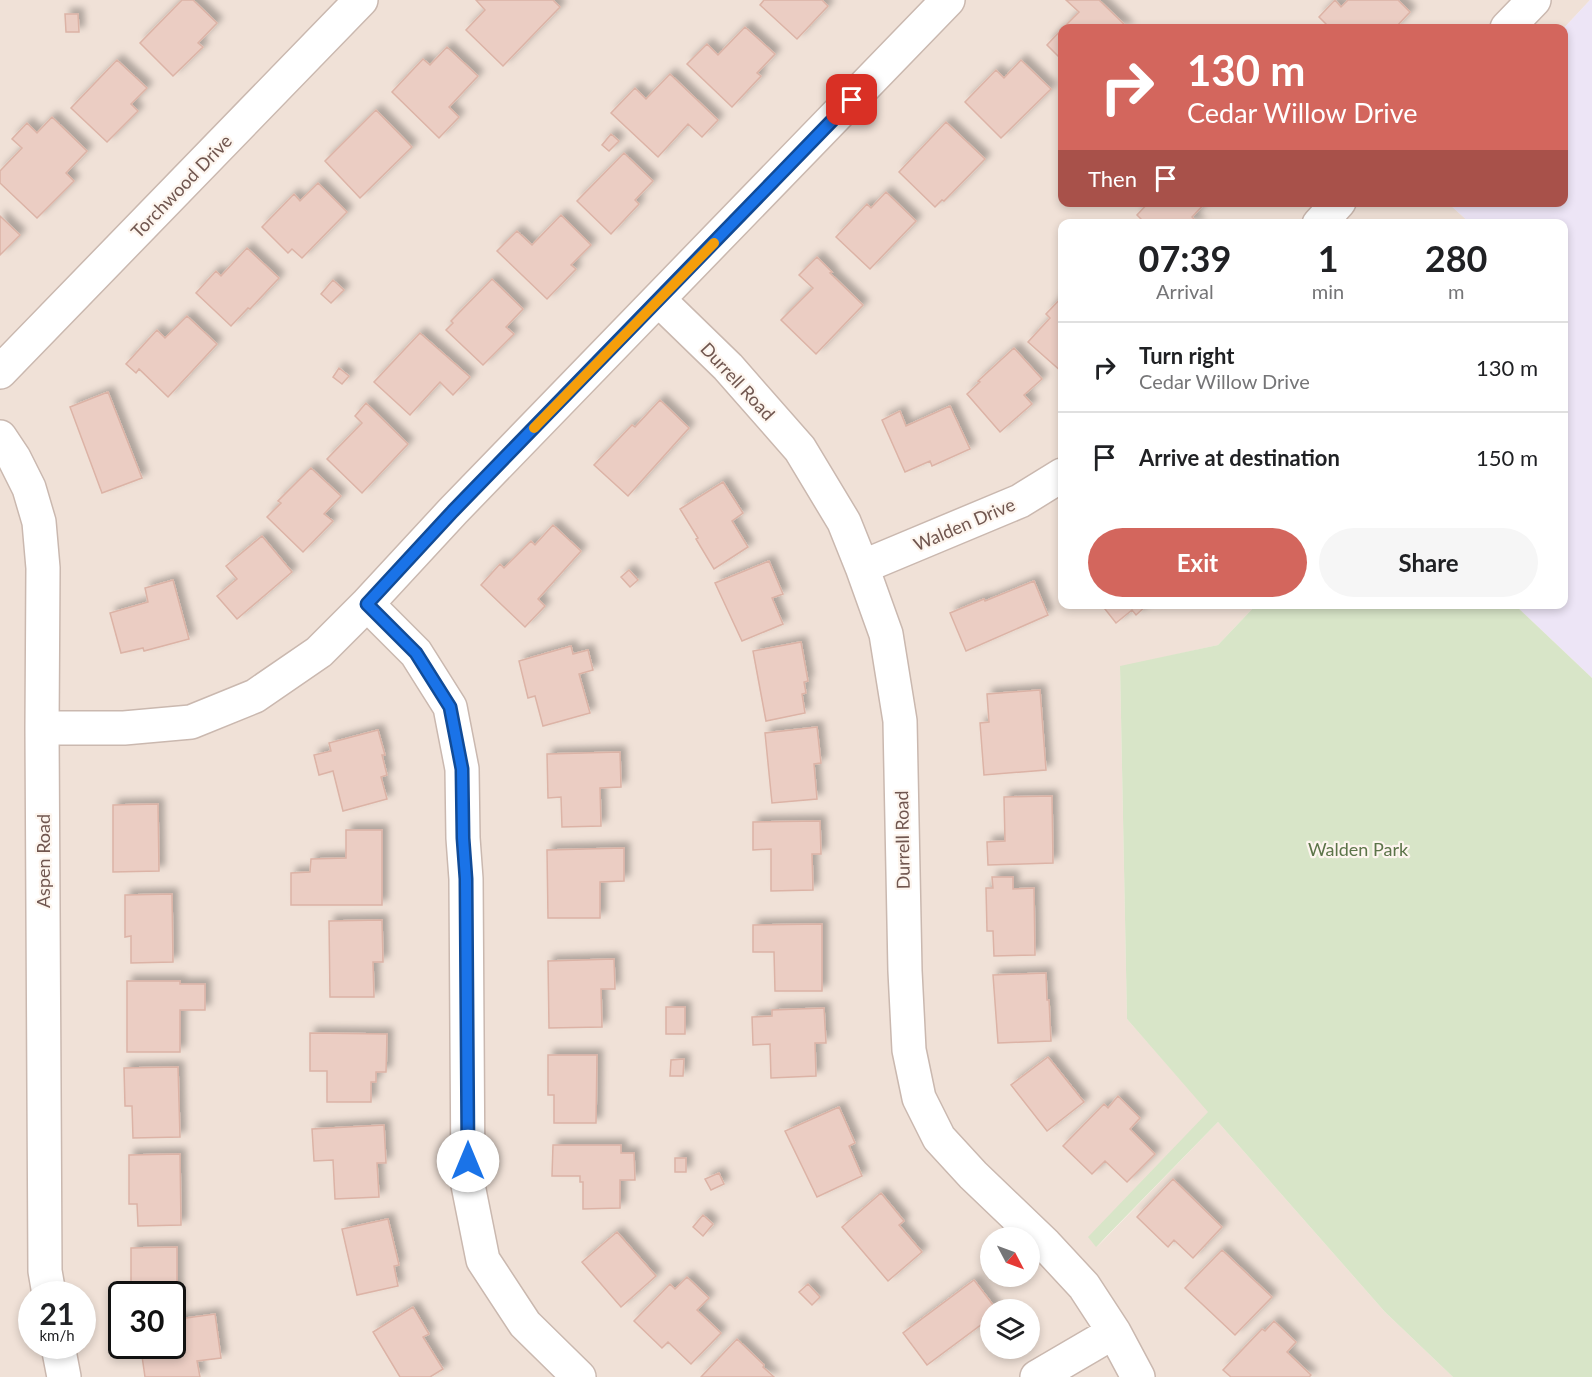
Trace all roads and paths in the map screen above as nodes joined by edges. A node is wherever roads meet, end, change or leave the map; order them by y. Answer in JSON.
{"nodes":[{"id":1,"x":361,"y":0,"type":"edge"},
{"id":2,"x":948,"y":0,"type":"edge"},
{"id":3,"x":1534,"y":0,"type":"edge"},
{"id":4,"x":1511,"y":24,"type":"edge"},
{"id":5,"x":1334,"y":207,"type":"edge"},
{"id":6,"x":1324,"y":219,"type":"edge"},
{"id":7,"x":659,"y":300,"type":"junction"},
{"id":8,"x":0,"y":372,"type":"edge"},
{"id":9,"x":0,"y":437,"type":"edge"},
{"id":10,"x":1058,"y":477,"type":"edge"},
{"id":11,"x":862,"y":567,"type":"junction"},
{"id":12,"x":367,"y":604,"type":"junction"},
{"id":13,"x":42,"y":728,"type":"junction"},
{"id":14,"x":47,"y":1281,"type":"edge"},
{"id":15,"x":1114,"y":1332,"type":"junction"},
{"id":16,"x":61,"y":1359,"type":"edge"},
{"id":17,"x":64,"y":1377,"type":"edge"},
{"id":18,"x":579,"y":1377,"type":"edge"},
{"id":19,"x":1037,"y":1377,"type":"edge"},
{"id":20,"x":1138,"y":1377,"type":"edge"}],
"edges":[{"from":1,"to":8,"type":"street","name":"Torchwood Drive"},
{"from":2,"to":7,"type":"street"},
{"from":3,"to":4,"type":"street"},
{"from":5,"to":6,"type":"street"},
{"from":7,"to":11,"type":"street","name":"Durrell Road"},
{"from":7,"to":12,"type":"street"},
{"from":9,"to":13,"type":"street","name":"Aspen Road"},
{"from":10,"to":11,"type":"street","name":"Walden Drive"},
{"from":11,"to":15,"type":"street","name":"Durrell Road"},
{"from":12,"to":13,"type":"street"},
{"from":12,"to":18,"type":"street"},
{"from":13,"to":14,"type":"street","name":"Aspen Road"},
{"from":15,"to":19,"type":"street"},
{"from":15,"to":20,"type":"street","name":"Durrell Road"},
{"from":16,"to":17,"type":"street"}]}
